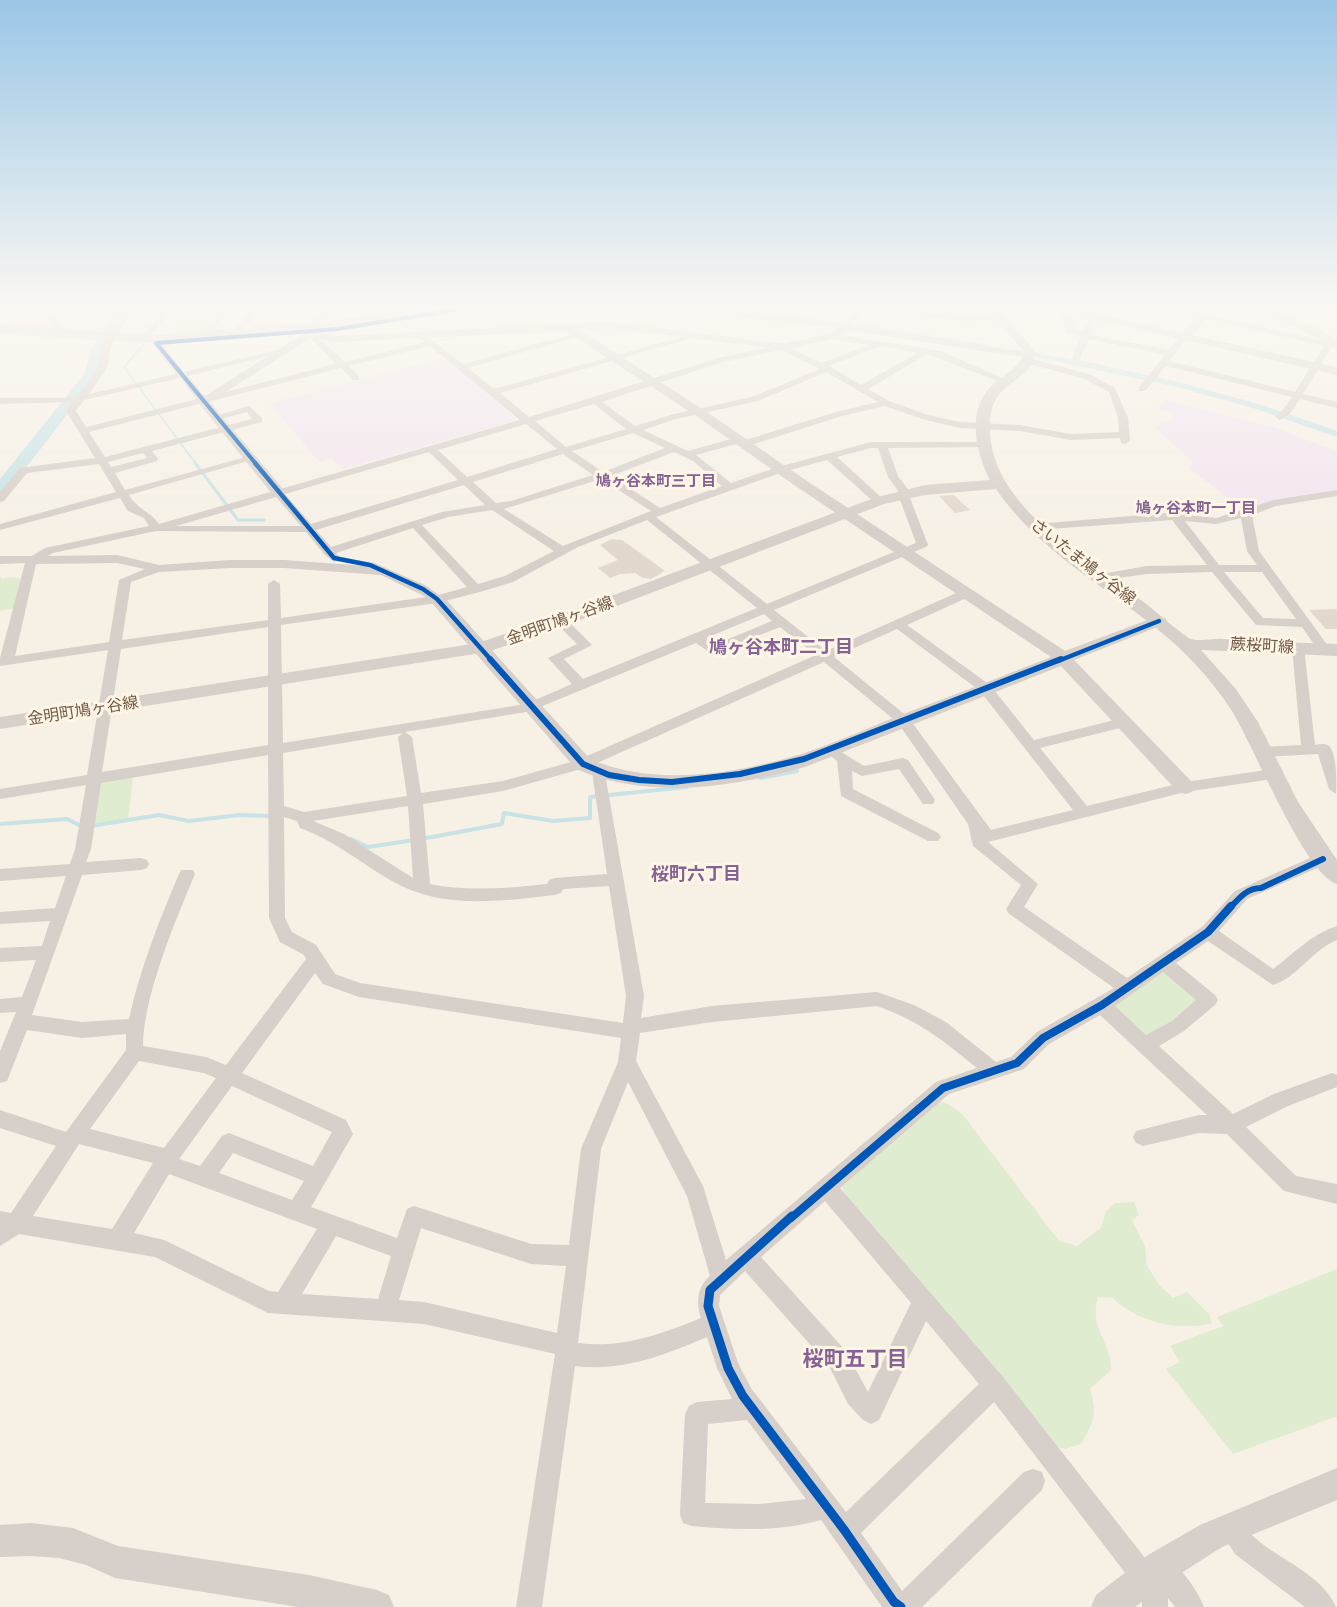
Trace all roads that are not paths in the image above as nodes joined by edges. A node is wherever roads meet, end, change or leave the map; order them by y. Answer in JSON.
{"nodes":[{"id":1,"x":93,"y":382,"type":"edge"},
{"id":2,"x":152,"y":382,"type":"edge"},
{"id":3,"x":188,"y":382,"type":"edge"},
{"id":4,"x":233,"y":382,"type":"edge"},
{"id":5,"x":277,"y":382,"type":"edge"},
{"id":6,"x":478,"y":382,"type":"edge"},
{"id":7,"x":530,"y":382,"type":"edge"},
{"id":8,"x":655,"y":382,"type":"edge"},
{"id":9,"x":793,"y":382,"type":"edge"},
{"id":10,"x":849,"y":382,"type":"edge"},
{"id":11,"x":871,"y":382,"type":"edge"},
{"id":12,"x":1004,"y":382,"type":"edge"},
{"id":13,"x":1098,"y":382,"type":"edge"},
{"id":14,"x":1147,"y":382,"type":"edge"},
{"id":15,"x":1242,"y":382,"type":"edge"},
{"id":16,"x":1306,"y":382,"type":"edge"},
{"id":17,"x":652,"y":383,"type":"junction"},
{"id":18,"x":860,"y":388,"type":"junction"},
{"id":19,"x":1142,"y":388,"type":"dead end"},
{"id":20,"x":491,"y":393,"type":"junction"},
{"id":21,"x":1297,"y":395,"type":"junction"},
{"id":22,"x":82,"y":398,"type":"junction"},
{"id":23,"x":0,"y":401,"type":"edge"},
{"id":24,"x":203,"y":401,"type":"junction"},
{"id":25,"x":595,"y":401,"type":"junction"},
{"id":26,"x":886,"y":404,"type":"junction"},
{"id":27,"x":1337,"y":405,"type":"edge"},
{"id":28,"x":700,"y":413,"type":"junction"},
{"id":29,"x":217,"y":417,"type":"junction"},
{"id":30,"x":1280,"y":417,"type":"dead end"},
{"id":31,"x":526,"y":420,"type":"junction"},
{"id":32,"x":983,"y":427,"type":"junction"},
{"id":33,"x":227,"y":428,"type":"junction"},
{"id":34,"x":633,"y":429,"type":"junction"},
{"id":35,"x":82,"y":431,"type":"junction"},
{"id":36,"x":741,"y":442,"type":"junction"},
{"id":37,"x":983,"y":444,"type":"junction"},
{"id":38,"x":882,"y":445,"type":"junction"},
{"id":39,"x":430,"y":448,"type":"junction"},
{"id":40,"x":674,"y":448,"type":"junction"},
{"id":41,"x":146,"y":450,"type":"junction"},
{"id":42,"x":565,"y":451,"type":"junction"},
{"id":43,"x":687,"y":454,"type":"junction"},
{"id":44,"x":830,"y":456,"type":"junction"},
{"id":45,"x":250,"y":459,"type":"junction"},
{"id":46,"x":100,"y":461,"type":"junction"},
{"id":47,"x":782,"y":470,"type":"junction"},
{"id":48,"x":107,"y":472,"type":"junction"},
{"id":49,"x":601,"y":476,"type":"junction"},
{"id":50,"x":465,"y":481,"type":"junction"},
{"id":51,"x":998,"y":484,"type":"junction"},
{"id":52,"x":730,"y":488,"type":"junction"},
{"id":53,"x":278,"y":492,"type":"junction"},
{"id":54,"x":905,"y":494,"type":"junction"},
{"id":55,"x":1337,"y":494,"type":"edge"},
{"id":56,"x":122,"y":495,"type":"junction"},
{"id":57,"x":0,"y":499,"type":"edge"},
{"id":58,"x":879,"y":501,"type":"junction"},
{"id":59,"x":496,"y":508,"type":"junction"},
{"id":60,"x":653,"y":514,"type":"junction"},
{"id":61,"x":849,"y":514,"type":"junction"},
{"id":62,"x":1246,"y":514,"type":"junction"},
{"id":63,"x":1176,"y":517,"type":"junction"},
{"id":64,"x":415,"y":524,"type":"junction"},
{"id":65,"x":0,"y":527,"type":"edge"},
{"id":66,"x":1036,"y":527,"type":"junction"},
{"id":67,"x":156,"y":528,"type":"junction"},
{"id":68,"x":308,"y":529,"type":"junction"},
{"id":69,"x":563,"y":551,"type":"junction"},
{"id":70,"x":328,"y":552,"type":"junction"},
{"id":71,"x":906,"y":552,"type":"junction"},
{"id":72,"x":34,"y":559,"type":"junction"},
{"id":73,"x":0,"y":560,"type":"edge"},
{"id":74,"x":710,"y":566,"type":"junction"},
{"id":75,"x":1267,"y":567,"type":"junction"},
{"id":76,"x":158,"y":569,"type":"junction"},
{"id":77,"x":1216,"y":570,"type":"junction"},
{"id":78,"x":381,"y":571,"type":"junction"},
{"id":79,"x":1100,"y":578,"type":"junction"},
{"id":80,"x":274,"y":584,"type":"dead end"},
{"id":81,"x":476,"y":589,"type":"junction"},
{"id":82,"x":967,"y":593,"type":"junction"},
{"id":83,"x":437,"y":599,"type":"junction"},
{"id":84,"x":765,"y":610,"type":"junction"},
{"id":85,"x":561,"y":621,"type":"junction"},
{"id":86,"x":1159,"y":621,"type":"junction"},
{"id":87,"x":780,"y":622,"type":"junction"},
{"id":88,"x":274,"y":623,"type":"junction"},
{"id":89,"x":1307,"y":623,"type":"junction"},
{"id":90,"x":898,"y":624,"type":"junction"},
{"id":91,"x":697,"y":637,"type":"junction"},
{"id":92,"x":1186,"y":645,"type":"junction"},
{"id":93,"x":115,"y":646,"type":"junction"},
{"id":94,"x":481,"y":648,"type":"junction"},
{"id":95,"x":1298,"y":648,"type":"junction"},
{"id":96,"x":1331,"y":650,"type":"edge"},
{"id":97,"x":826,"y":657,"type":"junction"},
{"id":98,"x":1062,"y":657,"type":"junction"},
{"id":99,"x":3,"y":662,"type":"edge"},
{"id":100,"x":275,"y":681,"type":"junction"},
{"id":101,"x":580,"y":684,"type":"junction"},
{"id":102,"x":985,"y":688,"type":"junction"},
{"id":103,"x":532,"y":706,"type":"junction"},
{"id":104,"x":105,"y":708,"type":"junction"},
{"id":105,"x":903,"y":720,"type":"junction"},
{"id":106,"x":0,"y":723,"type":"edge"},
{"id":107,"x":1123,"y":723,"type":"junction"},
{"id":108,"x":405,"y":737,"type":"dead end"},
{"id":109,"x":1031,"y":746,"type":"junction"},
{"id":110,"x":276,"y":749,"type":"junction"},
{"id":111,"x":1308,"y":749,"type":"junction"},
{"id":112,"x":1263,"y":752,"type":"junction"},
{"id":113,"x":837,"y":754,"type":"junction"},
{"id":114,"x":591,"y":768,"type":"junction"},
{"id":115,"x":1273,"y":774,"type":"junction"},
{"id":116,"x":94,"y":778,"type":"junction"},
{"id":117,"x":1185,"y":787,"type":"junction"},
{"id":118,"x":1337,"y":790,"type":"edge"},
{"id":119,"x":0,"y":794,"type":"edge"},
{"id":120,"x":414,"y":800,"type":"junction"},
{"id":121,"x":928,"y":800,"type":"dead end"},
{"id":122,"x":277,"y":810,"type":"junction"},
{"id":123,"x":1083,"y":812,"type":"junction"},
{"id":124,"x":304,"y":817,"type":"junction"},
{"id":125,"x":976,"y":824,"type":"junction"},
{"id":126,"x":933,"y":837,"type":"dead end"},
{"id":127,"x":1323,"y":859,"type":"junction"},
{"id":128,"x":141,"y":864,"type":"dead end"},
{"id":129,"x":76,"y":869,"type":"junction"},
{"id":130,"x":0,"y":874,"type":"edge"},
{"id":131,"x":187,"y":874,"type":"dead end"},
{"id":132,"x":1337,"y":876,"type":"edge"},
{"id":133,"x":617,"y":879,"type":"junction"},
{"id":134,"x":422,"y":888,"type":"junction"},
{"id":135,"x":61,"y":914,"type":"junction"},
{"id":136,"x":0,"y":918,"type":"edge"},
{"id":137,"x":1208,"y":932,"type":"junction"},
{"id":138,"x":1337,"y":933,"type":"edge"},
{"id":139,"x":48,"y":952,"type":"junction"},
{"id":140,"x":0,"y":955,"type":"edge"},
{"id":141,"x":315,"y":960,"type":"junction"},
{"id":142,"x":1162,"y":962,"type":"junction"},
{"id":143,"x":1126,"y":987,"type":"junction"},
{"id":144,"x":1102,"y":1005,"type":"junction"},
{"id":145,"x":0,"y":1006,"type":"edge"},
{"id":146,"x":24,"y":1012,"type":"junction"},
{"id":147,"x":137,"y":1026,"type":"junction"},
{"id":148,"x":631,"y":1030,"type":"junction"},
{"id":149,"x":1146,"y":1044,"type":"junction"},
{"id":150,"x":135,"y":1052,"type":"junction"},
{"id":151,"x":627,"y":1062,"type":"junction"},
{"id":152,"x":992,"y":1070,"type":"junction"},
{"id":153,"x":0,"y":1075,"type":"edge"},
{"id":154,"x":228,"y":1075,"type":"junction"},
{"id":155,"x":1332,"y":1081,"type":"dead end"},
{"id":156,"x":0,"y":1119,"type":"edge"},
{"id":157,"x":1232,"y":1125,"type":"junction"},
{"id":158,"x":1143,"y":1137,"type":"dead end"},
{"id":159,"x":73,"y":1138,"type":"junction"},
{"id":160,"x":166,"y":1161,"type":"junction"},
{"id":161,"x":204,"y":1177,"type":"junction"},
{"id":162,"x":318,"y":1177,"type":"junction"},
{"id":163,"x":827,"y":1188,"type":"junction"},
{"id":164,"x":1337,"y":1194,"type":"edge"},
{"id":165,"x":297,"y":1211,"type":"junction"},
{"id":166,"x":332,"y":1224,"type":"junction"},
{"id":167,"x":5,"y":1227,"type":"edge"},
{"id":168,"x":118,"y":1239,"type":"junction"},
{"id":169,"x":402,"y":1250,"type":"junction"},
{"id":170,"x":577,"y":1256,"type":"junction"},
{"id":171,"x":746,"y":1256,"type":"junction"},
{"id":172,"x":722,"y":1278,"type":"junction"},
{"id":173,"x":284,"y":1303,"type":"junction"},
{"id":174,"x":923,"y":1303,"type":"junction"},
{"id":175,"x":386,"y":1309,"type":"junction"},
{"id":176,"x":714,"y":1323,"type":"junction"},
{"id":177,"x":567,"y":1349,"type":"junction"},
{"id":178,"x":995,"y":1385,"type":"junction"},
{"id":179,"x":751,"y":1408,"type":"junction"},
{"id":180,"x":1033,"y":1481,"type":"dead end"},
{"id":181,"x":1337,"y":1484,"type":"edge"},
{"id":182,"x":826,"y":1506,"type":"junction"},
{"id":183,"x":1230,"y":1527,"type":"junction"},
{"id":184,"x":845,"y":1531,"type":"junction"},
{"id":185,"x":0,"y":1541,"type":"edge"},
{"id":186,"x":1154,"y":1584,"type":"edge"},
{"id":187,"x":307,"y":1600,"type":"edge"},
{"id":188,"x":377,"y":1607,"type":"edge"},
{"id":189,"x":529,"y":1607,"type":"edge"},
{"id":190,"x":903,"y":1607,"type":"edge"},
{"id":191,"x":1108,"y":1607,"type":"edge"},
{"id":192,"x":1191,"y":1607,"type":"edge"},
{"id":193,"x":1323,"y":1607,"type":"edge"}],
"edges":[{"from":1,"to":22,"type":"street"},
{"from":2,"to":22,"type":"street"},
{"from":3,"to":24,"type":"street"},
{"from":4,"to":24,"type":"street"},
{"from":5,"to":24,"type":"street"},
{"from":6,"to":20,"type":"street"},
{"from":7,"to":20,"type":"street"},
{"from":8,"to":17,"type":"street"},
{"from":9,"to":28,"type":"street"},
{"from":10,"to":18,"type":"street"},
{"from":11,"to":18,"type":"street"},
{"from":12,"to":32,"type":"main road","name":"さいたま鳩ヶ谷線"},
{"from":13,"to":32,"type":"street"},
{"from":14,"to":19,"type":"street"},
{"from":15,"to":21,"type":"street"},
{"from":16,"to":21,"type":"street"},
{"from":17,"to":25,"type":"street"},
{"from":17,"to":28,"type":"street"},
{"from":18,"to":26,"type":"street"},
{"from":20,"to":31,"type":"street"},
{"from":21,"to":27,"type":"street"},
{"from":21,"to":30,"type":"street"},
{"from":22,"to":23,"type":"street"},
{"from":22,"to":35,"type":"street"},
{"from":24,"to":29,"type":"street"},
{"from":24,"to":35,"type":"street"},
{"from":25,"to":31,"type":"street"},
{"from":25,"to":34,"type":"street"},
{"from":26,"to":32,"type":"street"},
{"from":26,"to":36,"type":"street"},
{"from":28,"to":34,"type":"street"},
{"from":28,"to":36,"type":"street"},
{"from":29,"to":33,"type":"street"},
{"from":29,"to":33,"type":"street"},
{"from":31,"to":39,"type":"street"},
{"from":31,"to":42,"type":"street"},
{"from":32,"to":37,"type":"main road","name":"さいたま鳩ヶ谷線"},
{"from":33,"to":41,"type":"street"},
{"from":33,"to":45,"type":"street"},
{"from":34,"to":40,"type":"street"},
{"from":34,"to":42,"type":"street"},
{"from":35,"to":46,"type":"street"},
{"from":36,"to":43,"type":"street"},
{"from":36,"to":47,"type":"street"},
{"from":37,"to":38,"type":"street"},
{"from":37,"to":51,"type":"main road","name":"さいたま鳩ヶ谷線"},
{"from":38,"to":44,"type":"street"},
{"from":38,"to":54,"type":"street"},
{"from":39,"to":50,"type":"street"},
{"from":39,"to":53,"type":"street"},
{"from":40,"to":43,"type":"street"},
{"from":40,"to":49,"type":"street"},
{"from":41,"to":46,"type":"street"},
{"from":41,"to":48,"type":"street"},
{"from":42,"to":49,"type":"street"},
{"from":42,"to":50,"type":"street"},
{"from":43,"to":52,"type":"street"},
{"from":44,"to":47,"type":"street"},
{"from":44,"to":58,"type":"street"},
{"from":45,"to":53,"type":"street"},
{"from":45,"to":56,"type":"street"},
{"from":46,"to":48,"type":"street"},
{"from":46,"to":57,"type":"street"},
{"from":47,"to":52,"type":"street"},
{"from":47,"to":61,"type":"street"},
{"from":48,"to":56,"type":"street"},
{"from":49,"to":59,"type":"street"},
{"from":49,"to":60,"type":"street"},
{"from":50,"to":59,"type":"street"},
{"from":50,"to":68,"type":"street"},
{"from":51,"to":54,"type":"main road","name":"金明町鳩ヶ谷線"},
{"from":51,"to":66,"type":"main road","name":"さいたま鳩ヶ谷線"},
{"from":52,"to":60,"type":"street"},
{"from":53,"to":67,"type":"street"},
{"from":53,"to":68,"type":"street"},
{"from":54,"to":58,"type":"main road","name":"金明町鳩ヶ谷線"},
{"from":54,"to":71,"type":"street"},
{"from":55,"to":62,"type":"street"},
{"from":56,"to":65,"type":"street"},
{"from":56,"to":67,"type":"street"},
{"from":58,"to":61,"type":"main road","name":"金明町鳩ヶ谷線"},
{"from":59,"to":64,"type":"street"},
{"from":59,"to":69,"type":"street"},
{"from":60,"to":69,"type":"street"},
{"from":60,"to":74,"type":"street"},
{"from":61,"to":71,"type":"street"},
{"from":61,"to":74,"type":"main road","name":"金明町鳩ヶ谷線"},
{"from":62,"to":63,"type":"street"},
{"from":62,"to":75,"type":"street"},
{"from":63,"to":66,"type":"street"},
{"from":63,"to":77,"type":"street"},
{"from":64,"to":70,"type":"street"},
{"from":64,"to":81,"type":"street"},
{"from":66,"to":79,"type":"main road","name":"さいたま鳩ヶ谷線"},
{"from":67,"to":68,"type":"street"},
{"from":67,"to":72,"type":"street"},
{"from":68,"to":70,"type":"street"},
{"from":69,"to":81,"type":"street"},
{"from":70,"to":78,"type":"street"},
{"from":71,"to":82,"type":"street"},
{"from":71,"to":84,"type":"street"},
{"from":72,"to":73,"type":"street"},
{"from":72,"to":76,"type":"street"},
{"from":72,"to":99,"type":"street"},
{"from":74,"to":84,"type":"street"},
{"from":74,"to":85,"type":"main road","name":"金明町鳩ヶ谷線"},
{"from":75,"to":77,"type":"street"},
{"from":75,"to":89,"type":"street"},
{"from":76,"to":78,"type":"street"},
{"from":76,"to":93,"type":"street"},
{"from":77,"to":79,"type":"street"},
{"from":77,"to":89,"type":"street"},
{"from":78,"to":83,"type":"street"},
{"from":79,"to":86,"type":"main road","name":"さいたま鳩ヶ谷線"},
{"from":80,"to":88,"type":"street"},
{"from":81,"to":83,"type":"street"},
{"from":82,"to":90,"type":"street"},
{"from":82,"to":98,"type":"street"},
{"from":83,"to":88,"type":"street"},
{"from":83,"to":94,"type":"street"},
{"from":84,"to":87,"type":"street"},
{"from":84,"to":91,"type":"street"},
{"from":85,"to":94,"type":"main road","name":"金明町鳩ヶ谷線"},
{"from":85,"to":101,"type":"street"},
{"from":86,"to":92,"type":"main road","name":"さいたま鳩ヶ谷線"},
{"from":86,"to":98,"type":"street"},
{"from":87,"to":91,"type":"street"},
{"from":87,"to":97,"type":"street"},
{"from":88,"to":93,"type":"street"},
{"from":88,"to":100,"type":"street"},
{"from":89,"to":96,"type":"street"},
{"from":90,"to":97,"type":"street"},
{"from":90,"to":102,"type":"street"},
{"from":91,"to":101,"type":"street"},
{"from":92,"to":95,"type":"main road","name":"蕨桜町線"},
{"from":92,"to":112,"type":"main road","name":"さいたま鳩ヶ谷線"},
{"from":93,"to":99,"type":"street"},
{"from":93,"to":104,"type":"street"},
{"from":94,"to":100,"type":"main road","name":"金明町鳩ヶ谷線"},
{"from":94,"to":103,"type":"street"},
{"from":95,"to":96,"type":"main road","name":"蕨桜町線"},
{"from":95,"to":111,"type":"street"},
{"from":97,"to":105,"type":"street"},
{"from":97,"to":114,"type":"street"},
{"from":98,"to":102,"type":"street"},
{"from":98,"to":107,"type":"street"},
{"from":100,"to":104,"type":"main road","name":"金明町鳩ヶ谷線"},
{"from":100,"to":110,"type":"street"},
{"from":101,"to":103,"type":"street"},
{"from":102,"to":105,"type":"street"},
{"from":102,"to":109,"type":"street"},
{"from":103,"to":110,"type":"street"},
{"from":103,"to":114,"type":"street"},
{"from":104,"to":106,"type":"main road","name":"金明町鳩ヶ谷線"},
{"from":104,"to":116,"type":"street"},
{"from":105,"to":113,"type":"street"},
{"from":105,"to":125,"type":"street"},
{"from":107,"to":109,"type":"street"},
{"from":107,"to":117,"type":"street"},
{"from":108,"to":120,"type":"street"},
{"from":109,"to":123,"type":"street"},
{"from":110,"to":116,"type":"street"},
{"from":110,"to":122,"type":"street"},
{"from":111,"to":112,"type":"street"},
{"from":111,"to":118,"type":"street"},
{"from":112,"to":115,"type":"main road","name":"さいたま鳩ヶ谷線"},
{"from":113,"to":114,"type":"street"},
{"from":113,"to":121,"type":"street"},
{"from":113,"to":126,"type":"street"},
{"from":114,"to":120,"type":"street"},
{"from":114,"to":133,"type":"street"},
{"from":115,"to":117,"type":"street"},
{"from":115,"to":127,"type":"main road","name":"さいたま鳩ヶ谷線"},
{"from":116,"to":119,"type":"street"},
{"from":116,"to":129,"type":"street"},
{"from":117,"to":123,"type":"street"},
{"from":120,"to":124,"type":"street"},
{"from":120,"to":134,"type":"street"},
{"from":122,"to":124,"type":"street"},
{"from":122,"to":141,"type":"street"},
{"from":123,"to":125,"type":"street"},
{"from":124,"to":134,"type":"street"},
{"from":125,"to":143,"type":"street"},
{"from":127,"to":132,"type":"main road","name":"さいたま鳩ヶ谷線"},
{"from":127,"to":137,"type":"street"},
{"from":128,"to":129,"type":"street"},
{"from":129,"to":130,"type":"street"},
{"from":129,"to":135,"type":"street"},
{"from":131,"to":147,"type":"street"},
{"from":133,"to":134,"type":"street"},
{"from":133,"to":148,"type":"street"},
{"from":135,"to":136,"type":"street"},
{"from":135,"to":139,"type":"street"},
{"from":137,"to":138,"type":"street"},
{"from":137,"to":142,"type":"street"},
{"from":139,"to":140,"type":"street"},
{"from":139,"to":146,"type":"street"},
{"from":141,"to":148,"type":"street"},
{"from":141,"to":154,"type":"street"},
{"from":142,"to":143,"type":"street"},
{"from":142,"to":149,"type":"street"},
{"from":143,"to":144,"type":"street"},
{"from":144,"to":149,"type":"street"},
{"from":144,"to":152,"type":"street"},
{"from":145,"to":146,"type":"street"},
{"from":146,"to":147,"type":"street"},
{"from":146,"to":153,"type":"street"},
{"from":147,"to":150,"type":"street"},
{"from":148,"to":151,"type":"street"},
{"from":148,"to":152,"type":"street"},
{"from":149,"to":157,"type":"street"},
{"from":150,"to":154,"type":"street"},
{"from":150,"to":159,"type":"street"},
{"from":151,"to":170,"type":"street"},
{"from":151,"to":172,"type":"street"},
{"from":152,"to":163,"type":"street"},
{"from":154,"to":160,"type":"street"},
{"from":154,"to":162,"type":"street"},
{"from":155,"to":157,"type":"street"},
{"from":156,"to":159,"type":"street"},
{"from":157,"to":158,"type":"street"},
{"from":157,"to":164,"type":"street"},
{"from":159,"to":160,"type":"street"},
{"from":159,"to":167,"type":"street"},
{"from":160,"to":161,"type":"street"},
{"from":160,"to":168,"type":"street"},
{"from":161,"to":162,"type":"street"},
{"from":161,"to":165,"type":"street"},
{"from":162,"to":165,"type":"street"},
{"from":163,"to":171,"type":"street"},
{"from":163,"to":174,"type":"street"},
{"from":165,"to":166,"type":"street"},
{"from":166,"to":169,"type":"street"},
{"from":166,"to":173,"type":"street"},
{"from":167,"to":168,"type":"street"},
{"from":168,"to":173,"type":"street"},
{"from":169,"to":170,"type":"street"},
{"from":169,"to":175,"type":"street"},
{"from":170,"to":177,"type":"street"},
{"from":171,"to":172,"type":"street"},
{"from":171,"to":174,"type":"street"},
{"from":172,"to":176,"type":"street"},
{"from":173,"to":175,"type":"street"},
{"from":174,"to":178,"type":"street"},
{"from":175,"to":177,"type":"street"},
{"from":176,"to":177,"type":"street"},
{"from":176,"to":179,"type":"street"},
{"from":177,"to":189,"type":"street"},
{"from":178,"to":184,"type":"street"},
{"from":178,"to":186,"type":"street"},
{"from":179,"to":182,"type":"street"},
{"from":179,"to":182,"type":"street"},
{"from":180,"to":190,"type":"street"},
{"from":181,"to":183,"type":"street"},
{"from":182,"to":184,"type":"street"},
{"from":183,"to":186,"type":"street"},
{"from":183,"to":193,"type":"street"},
{"from":184,"to":190,"type":"street"},
{"from":185,"to":187,"type":"street"},
{"from":186,"to":191,"type":"street"},
{"from":186,"to":192,"type":"street"},
{"from":187,"to":188,"type":"street"}]}
